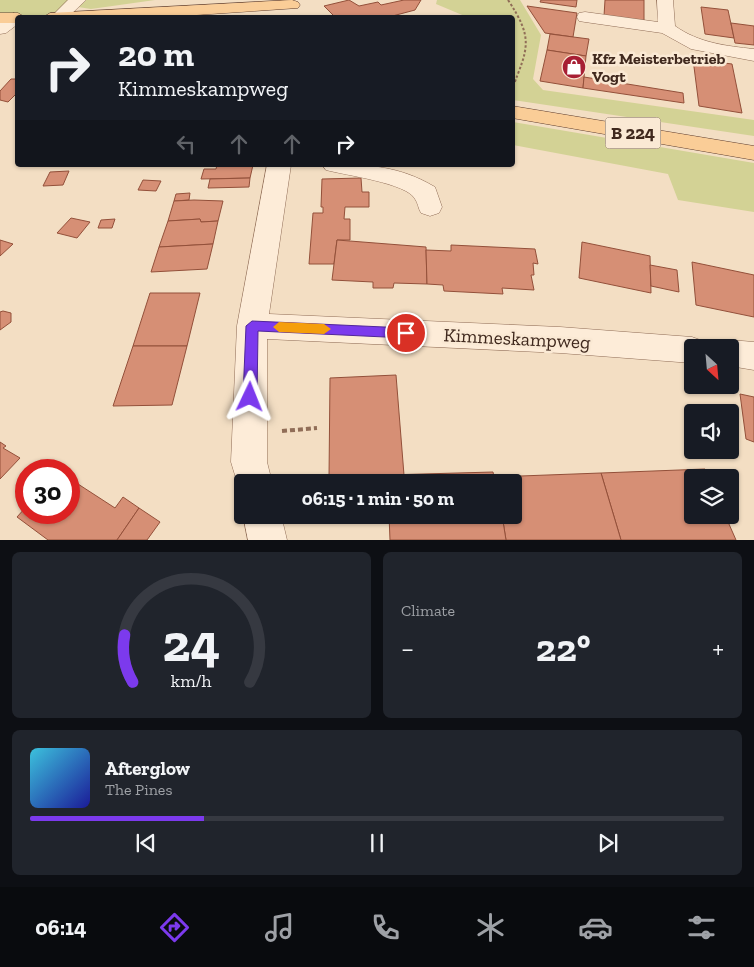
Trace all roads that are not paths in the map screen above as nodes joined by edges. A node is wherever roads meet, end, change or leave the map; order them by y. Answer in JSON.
{"nodes":[{"id":1,"x":78,"y":0,"type":"edge"},
{"id":2,"x":246,"y":0,"type":"edge"},
{"id":3,"x":665,"y":0,"type":"edge"},
{"id":4,"x":294,"y":7,"type":"edge"},
{"id":5,"x":227,"y":8,"type":"junction"},
{"id":6,"x":60,"y":15,"type":"edge"},
{"id":7,"x":96,"y":15,"type":"edge"},
{"id":8,"x":585,"y":17,"type":"dead end"},
{"id":9,"x":11,"y":18,"type":"edge"},
{"id":10,"x":667,"y":28,"type":"junction"},
{"id":11,"x":0,"y":29,"type":"edge"},
{"id":12,"x":754,"y":55,"type":"edge"},
{"id":13,"x":515,"y":113,"type":"edge"},
{"id":14,"x":754,"y":153,"type":"edge"},
{"id":15,"x":279,"y":167,"type":"edge"},
{"id":16,"x":344,"y":167,"type":"edge"},
{"id":17,"x":430,"y":207,"type":"dead end"},
{"id":18,"x":252,"y":326,"type":"junction"},
{"id":19,"x":684,"y":349,"type":"edge"},
{"id":20,"x":739,"y":354,"type":"edge"},
{"id":21,"x":754,"y":356,"type":"edge"},
{"id":22,"x":252,"y":474,"type":"edge"},
{"id":23,"x":264,"y":524,"type":"edge"},
{"id":24,"x":268,"y":540,"type":"edge"}],
"edges":[{"from":1,"to":6,"type":"street"},
{"from":2,"to":5,"type":"main road"},
{"from":3,"to":10,"type":"street"},
{"from":4,"to":5,"type":"main road"},
{"from":5,"to":7,"type":"main road"},
{"from":8,"to":10,"type":"street"},
{"from":9,"to":11,"type":"street"},
{"from":10,"to":12,"type":"street"},
{"from":13,"to":14,"type":"main road","number":"B 224"},
{"from":15,"to":18,"type":"street"},
{"from":16,"to":17,"type":"street"},
{"from":18,"to":19,"type":"street","name":"Kimmeskampweg"},
{"from":18,"to":22,"type":"street"},
{"from":20,"to":21,"type":"street"},
{"from":23,"to":24,"type":"street"}]}
